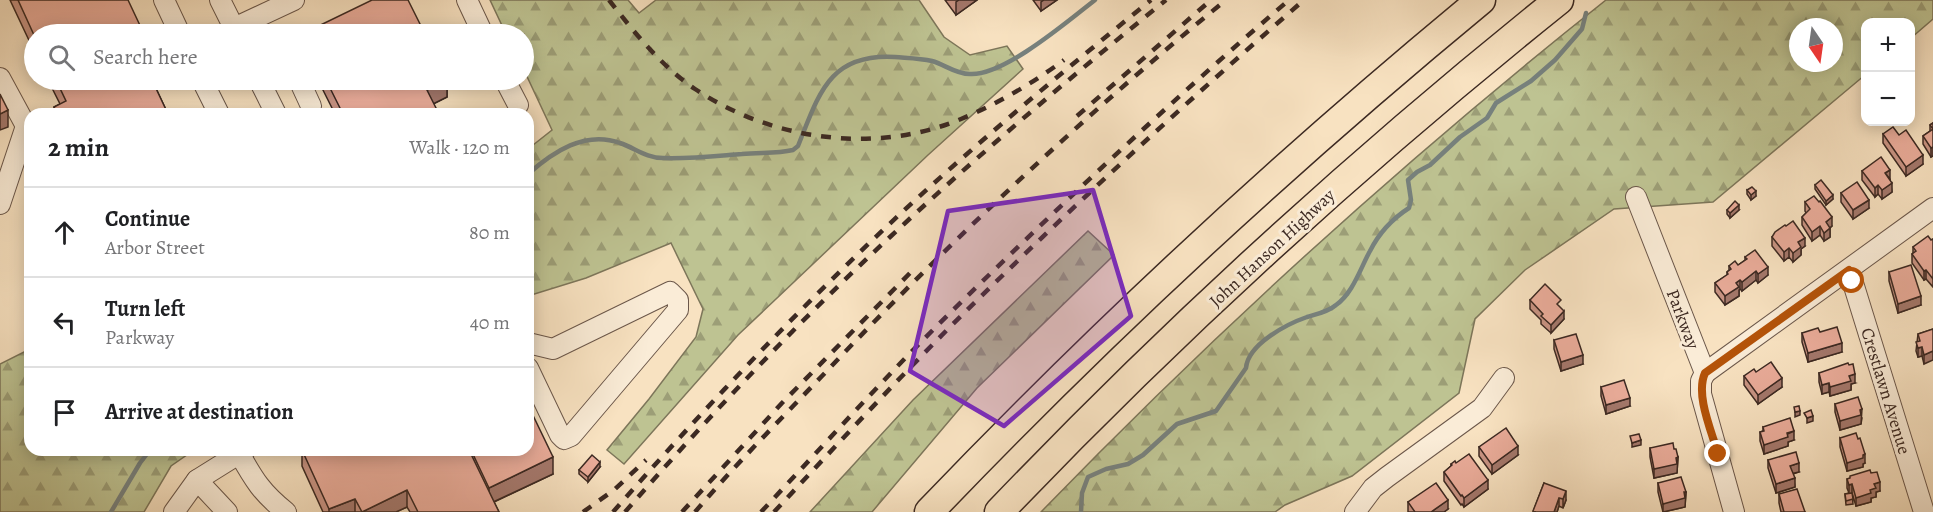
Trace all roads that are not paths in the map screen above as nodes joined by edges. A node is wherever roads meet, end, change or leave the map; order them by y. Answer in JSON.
{"nodes":[{"id":1,"x":164,"y":0,"type":"edge"},
{"id":2,"x":220,"y":0,"type":"edge"},
{"id":3,"x":294,"y":0,"type":"edge"},
{"id":4,"x":467,"y":0,"type":"edge"},
{"id":5,"x":1477,"y":0,"type":"edge"},
{"id":6,"x":1481,"y":0,"type":"edge"},
{"id":7,"x":1559,"y":0,"type":"edge"},
{"id":8,"x":1456,"y":21,"type":"junction"},
{"id":9,"x":175,"y":24,"type":"edge"},
{"id":10,"x":232,"y":24,"type":"edge"},
{"id":11,"x":249,"y":24,"type":"edge"},
{"id":12,"x":478,"y":24,"type":"edge"},
{"id":13,"x":0,"y":78,"type":"edge"},
{"id":14,"x":207,"y":90,"type":"edge"},
{"id":15,"x":268,"y":90,"type":"edge"},
{"id":16,"x":304,"y":90,"type":"edge"},
{"id":17,"x":510,"y":90,"type":"edge"},
{"id":18,"x":518,"y":105,"type":"dead end"},
{"id":19,"x":311,"y":106,"type":"dead end"},
{"id":20,"x":216,"y":108,"type":"edge"},
{"id":21,"x":274,"y":108,"type":"edge"},
{"id":22,"x":24,"y":122,"type":"edge"},
{"id":23,"x":24,"y":132,"type":"edge"},
{"id":24,"x":1636,"y":197,"type":"dead end"},
{"id":25,"x":0,"y":204,"type":"edge"},
{"id":26,"x":1933,"y":208,"type":"edge"},
{"id":27,"x":1849,"y":270,"type":"junction"},
{"id":28,"x":534,"y":344,"type":"edge"},
{"id":29,"x":1705,"y":373,"type":"junction"},
{"id":30,"x":1504,"y":378,"type":"dead end"},
{"id":31,"x":534,"y":381,"type":"edge"},
{"id":32,"x":236,"y":456,"type":"edge"},
{"id":33,"x":244,"y":456,"type":"edge"},
{"id":34,"x":197,"y":480,"type":"junction"},
{"id":35,"x":174,"y":512,"type":"edge"},
{"id":36,"x":226,"y":512,"type":"edge"},
{"id":37,"x":286,"y":512,"type":"edge"},
{"id":38,"x":929,"y":512,"type":"edge"},
{"id":39,"x":999,"y":512,"type":"edge"},
{"id":40,"x":1355,"y":512,"type":"edge"},
{"id":41,"x":1734,"y":512,"type":"edge"},
{"id":42,"x":1924,"y":512,"type":"edge"}],
"edges":[{"from":1,"to":9,"type":"street"},
{"from":2,"to":10,"type":"street"},
{"from":3,"to":11,"type":"street"},
{"from":4,"to":12,"type":"street"},
{"from":5,"to":8,"type":"highway"},
{"from":6,"to":8,"type":"highway"},
{"from":7,"to":39,"type":"highway","name":"John Hanson Highway"},
{"from":8,"to":38,"type":"highway"},
{"from":13,"to":22,"type":"street"},
{"from":14,"to":20,"type":"street"},
{"from":15,"to":21,"type":"street"},
{"from":16,"to":19,"type":"street"},
{"from":17,"to":18,"type":"street"},
{"from":23,"to":25,"type":"street"},
{"from":24,"to":29,"type":"street","name":"Parkway"},
{"from":26,"to":27,"type":"street"},
{"from":27,"to":29,"type":"street"},
{"from":27,"to":42,"type":"street","name":"Crestlawn Avenue"},
{"from":28,"to":31,"type":"street"},
{"from":29,"to":41,"type":"street","name":"Parkway"},
{"from":30,"to":40,"type":"street"},
{"from":32,"to":34,"type":"street"},
{"from":33,"to":37,"type":"street"},
{"from":34,"to":35,"type":"street"},
{"from":34,"to":36,"type":"street"}]}
